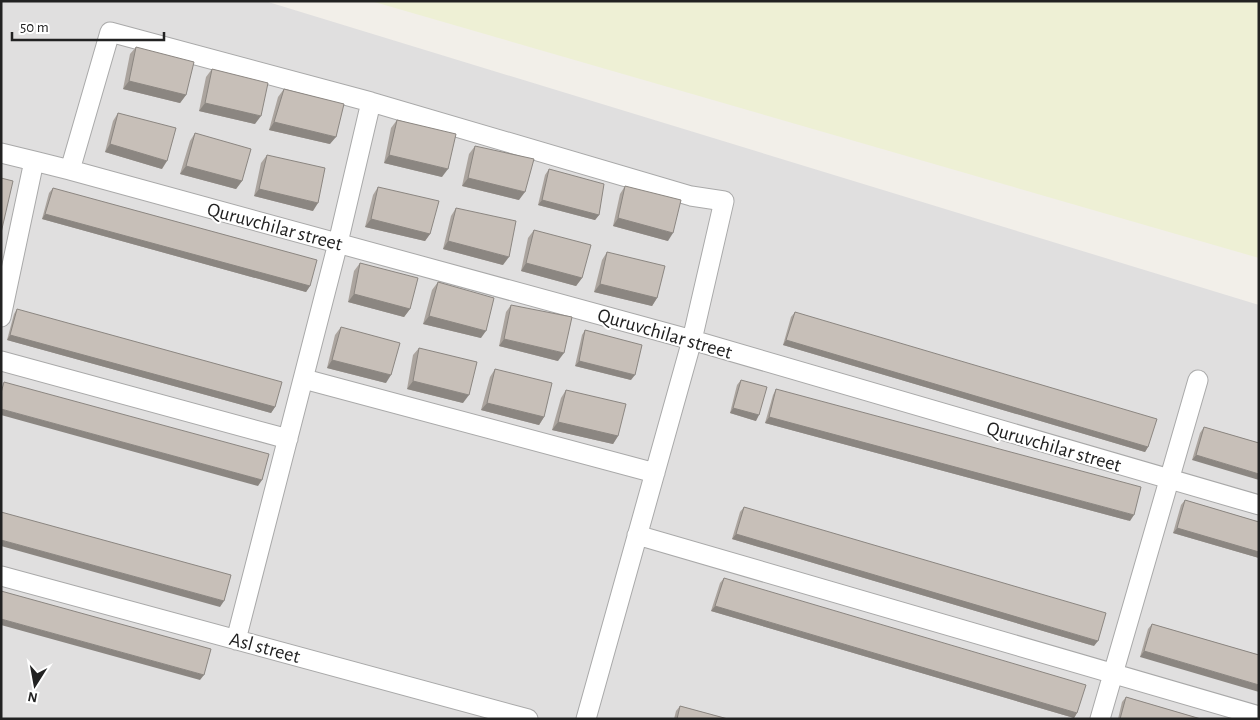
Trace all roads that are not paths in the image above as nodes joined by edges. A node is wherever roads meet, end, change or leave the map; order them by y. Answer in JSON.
{"nodes":[{"id":1,"x":371,"y":102,"type":"junction"},
{"id":2,"x":1,"y":153,"type":"edge"},
{"id":3,"x":34,"y":161,"type":"junction"},
{"id":4,"x":70,"y":170,"type":"junction"},
{"id":5,"x":338,"y":243,"type":"junction"},
{"id":6,"x":1,"y":317,"type":"edge"},
{"id":7,"x":692,"y":340,"type":"junction"},
{"id":8,"x":1,"y":361,"type":"edge"},
{"id":9,"x":304,"y":379,"type":"junction"},
{"id":10,"x":1198,"y":380,"type":"dead end"},
{"id":11,"x":288,"y":439,"type":"junction"},
{"id":12,"x":655,"y":473,"type":"junction"},
{"id":13,"x":1170,"y":479,"type":"junction"},
{"id":14,"x":1259,"y":505,"type":"edge"},
{"id":15,"x":637,"y":535,"type":"junction"},
{"id":16,"x":1,"y":576,"type":"edge"},
{"id":17,"x":236,"y":640,"type":"junction"},
{"id":18,"x":1114,"y":674,"type":"junction"},
{"id":19,"x":1259,"y":716,"type":"edge"},
{"id":20,"x":528,"y":719,"type":"edge"},
{"id":21,"x":586,"y":719,"type":"edge"},
{"id":22,"x":1100,"y":719,"type":"edge"}],
"edges":[{"from":1,"to":4,"type":"street"},
{"from":1,"to":5,"type":"street"},
{"from":1,"to":7,"type":"street"},
{"from":2,"to":3,"type":"street","name":"Quruvchilar street"},
{"from":3,"to":4,"type":"street","name":"Quruvchilar street"},
{"from":3,"to":6,"type":"street"},
{"from":4,"to":5,"type":"street","name":"Quruvchilar street"},
{"from":5,"to":7,"type":"street","name":"Quruvchilar street"},
{"from":5,"to":9,"type":"street"},
{"from":7,"to":12,"type":"street"},
{"from":7,"to":13,"type":"street","name":"Quruvchilar street"},
{"from":8,"to":11,"type":"street"},
{"from":9,"to":11,"type":"street"},
{"from":9,"to":12,"type":"street"},
{"from":10,"to":13,"type":"street"},
{"from":11,"to":17,"type":"street"},
{"from":12,"to":15,"type":"street"},
{"from":13,"to":14,"type":"street","name":"Quruvchilar street"},
{"from":13,"to":18,"type":"street"},
{"from":15,"to":18,"type":"street"},
{"from":15,"to":21,"type":"street"},
{"from":16,"to":17,"type":"street","name":"Asl street"},
{"from":17,"to":20,"type":"street","name":"Asl street"},
{"from":18,"to":19,"type":"street"},
{"from":18,"to":22,"type":"street"}]}
